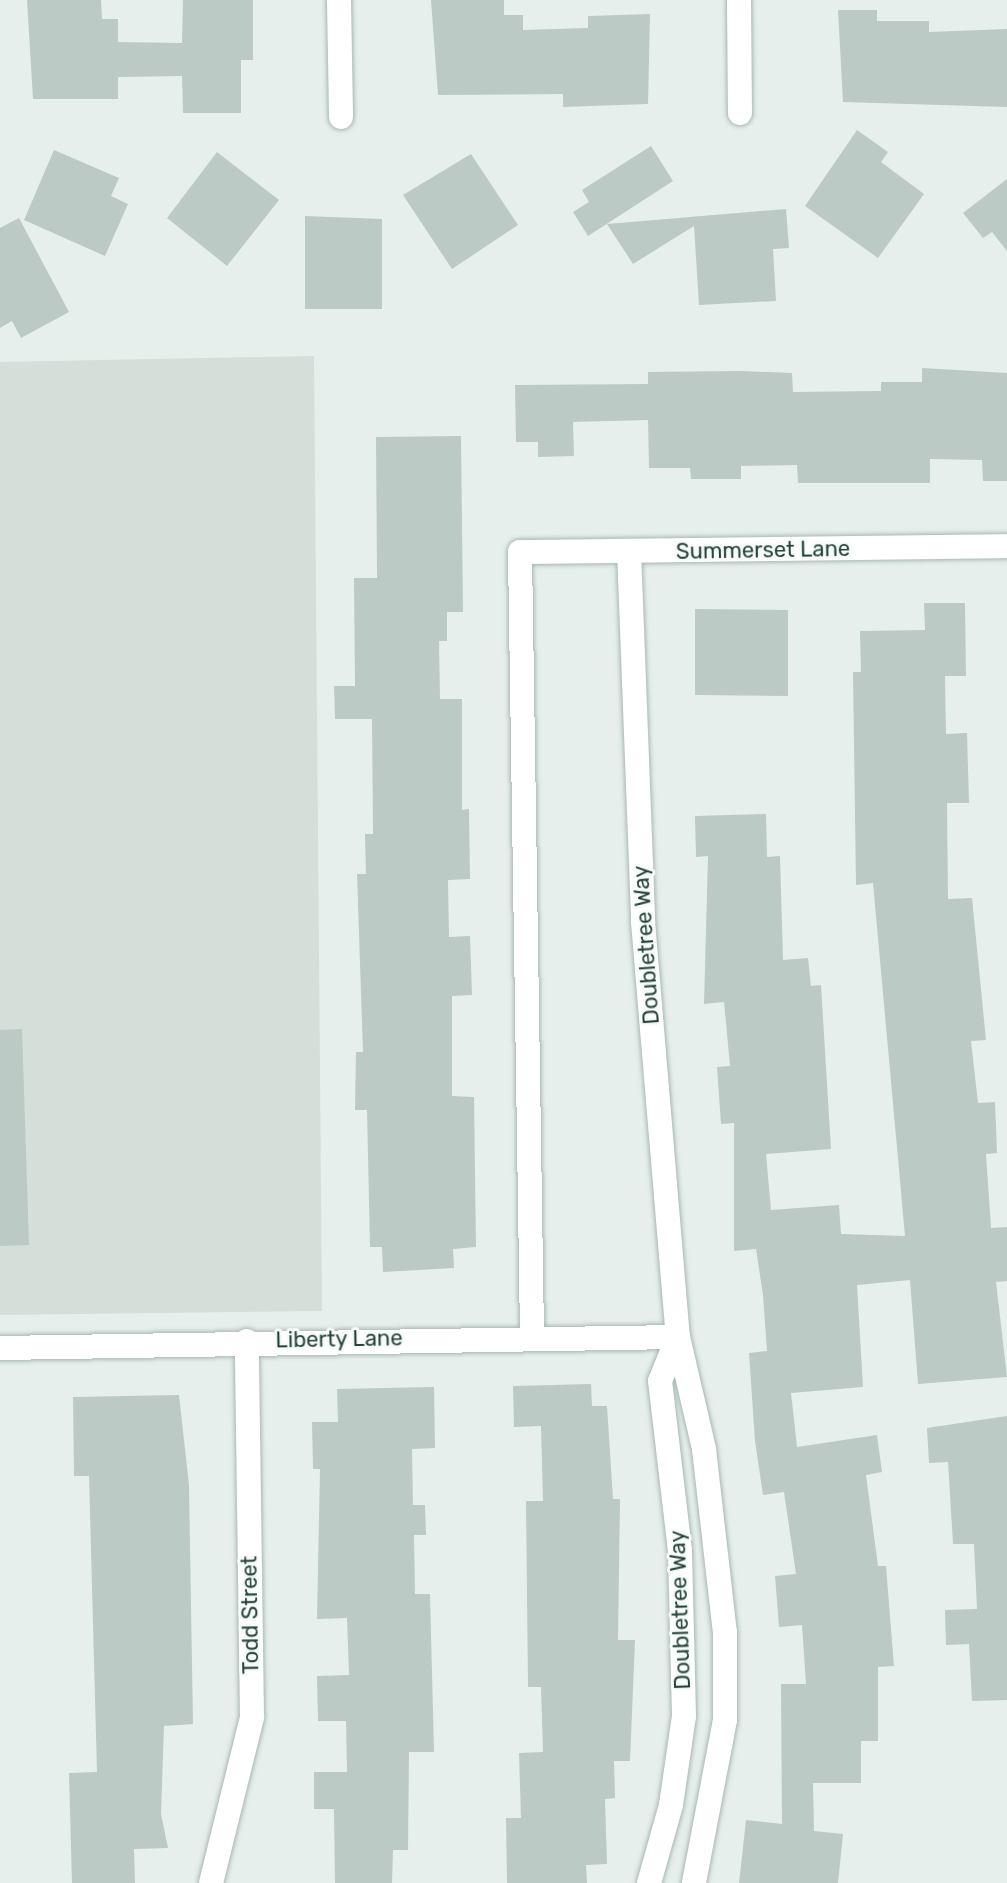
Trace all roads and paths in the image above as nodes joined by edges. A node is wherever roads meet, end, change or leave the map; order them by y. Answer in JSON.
{"nodes":[{"id":1,"x":339,"y":0,"type":"edge"},
{"id":2,"x":739,"y":0,"type":"edge"},
{"id":3,"x":740,"y":113,"type":"dead end"},
{"id":4,"x":341,"y":117,"type":"dead end"},
{"id":5,"x":1007,"y":546,"type":"edge"},
{"id":6,"x":629,"y":551,"type":"junction"},
{"id":7,"x":532,"y":1334,"type":"junction"},
{"id":8,"x":678,"y":1337,"type":"junction"},
{"id":9,"x":247,"y":1341,"type":"junction"},
{"id":10,"x":0,"y":1348,"type":"edge"},
{"id":11,"x":211,"y":1883,"type":"edge"},
{"id":12,"x":649,"y":1883,"type":"edge"},
{"id":13,"x":694,"y":1883,"type":"edge"}],
"edges":[{"from":1,"to":4,"type":"street"},
{"from":2,"to":3,"type":"street"},
{"from":5,"to":6,"type":"street","name":"Summerset Lane"},
{"from":6,"to":7,"type":"street","name":"Summerset Lane"},
{"from":6,"to":8,"type":"street","name":"Doubletree Way"},
{"from":7,"to":8,"type":"street","name":"Liberty Lane"},
{"from":7,"to":9,"type":"street","name":"Liberty Lane"},
{"from":8,"to":12,"type":"street","name":"Doubletree Way"},
{"from":8,"to":13,"type":"street","name":"Doubletree Way"},
{"from":9,"to":10,"type":"street","name":"Liberty Lane"},
{"from":9,"to":11,"type":"street","name":"Todd Street"}]}
